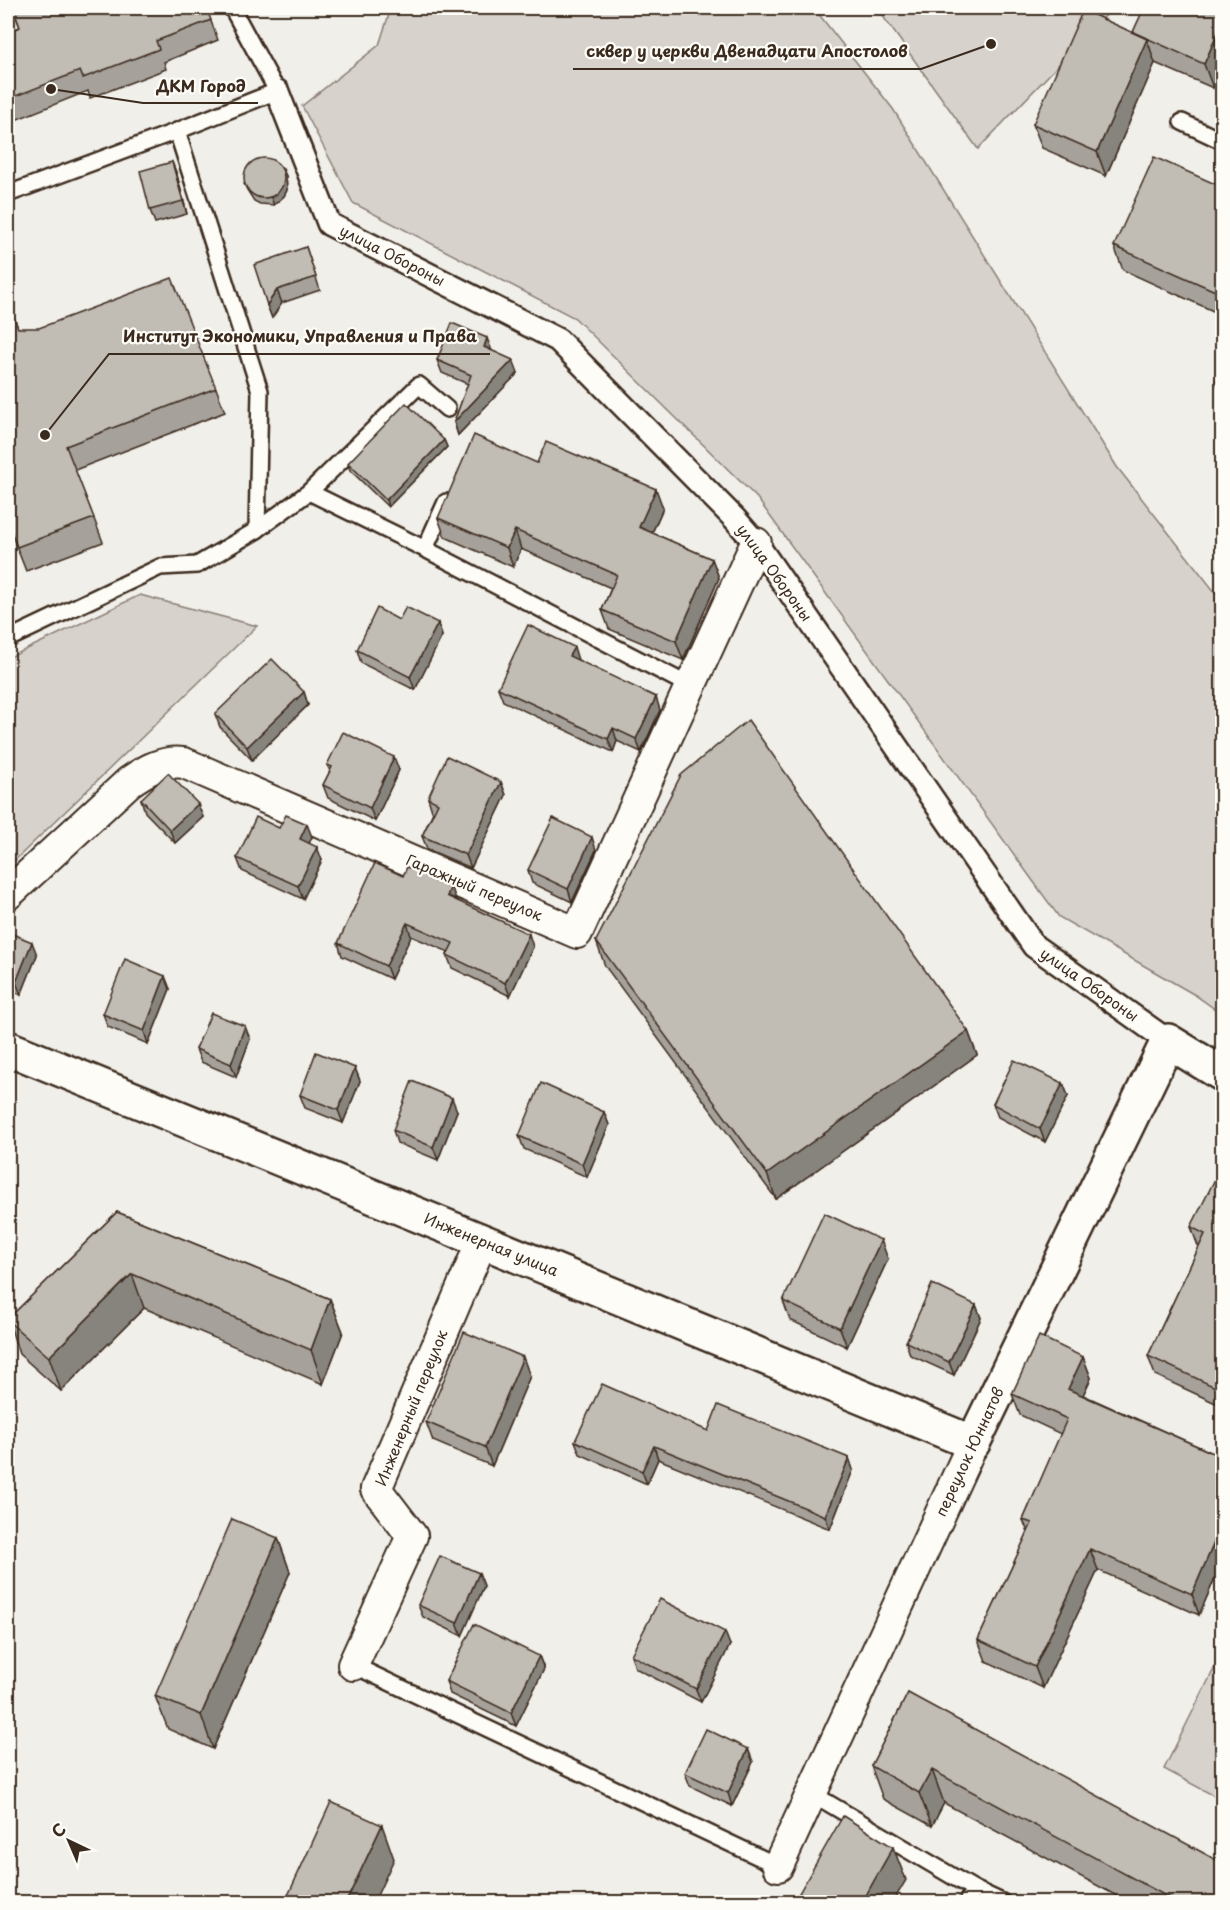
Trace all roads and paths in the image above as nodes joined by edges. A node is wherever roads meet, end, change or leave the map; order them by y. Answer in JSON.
{"nodes":[{"id":1,"x":232,"y":8,"type":"edge"},
{"id":2,"x":277,"y":91,"type":"junction"},
{"id":3,"x":1182,"y":122,"type":"dead end"},
{"id":4,"x":177,"y":131,"type":"junction"},
{"id":5,"x":1222,"y":141,"type":"edge"},
{"id":6,"x":8,"y":194,"type":"edge"},
{"id":7,"x":447,"y":409,"type":"dead end"},
{"id":8,"x":453,"y":487,"type":"edge"},
{"id":9,"x":309,"y":492,"type":"junction"},
{"id":10,"x":257,"y":530,"type":"junction"},
{"id":11,"x":756,"y":543,"type":"junction"},
{"id":12,"x":425,"y":549,"type":"junction"},
{"id":13,"x":8,"y":639,"type":"edge"},
{"id":14,"x":690,"y":686,"type":"junction"},
{"id":15,"x":8,"y":894,"type":"edge"},
{"id":16,"x":1168,"y":1041,"type":"junction"},
{"id":17,"x":8,"y":1048,"type":"edge"},
{"id":18,"x":1222,"y":1074,"type":"edge"},
{"id":19,"x":482,"y":1241,"type":"junction"},
{"id":20,"x":973,"y":1443,"type":"junction"},
{"id":21,"x":353,"y":1665,"type":"joint"},
{"id":22,"x":811,"y":1793,"type":"junction"},
{"id":23,"x":778,"y":1866,"type":"joint"},
{"id":24,"x":970,"y":1896,"type":"edge"},
{"id":25,"x":1002,"y":1902,"type":"edge"}],
"edges":[{"from":1,"to":2,"type":"lane"},
{"from":2,"to":4,"type":"lane"},
{"from":2,"to":11,"type":"street","name":"улица Обороны"},
{"from":3,"to":5,"type":"lane"},
{"from":4,"to":6,"type":"lane"},
{"from":4,"to":10,"type":"lane"},
{"from":7,"to":9,"type":"lane"},
{"from":8,"to":12,"type":"lane"},
{"from":9,"to":10,"type":"lane"},
{"from":9,"to":12,"type":"lane"},
{"from":10,"to":13,"type":"lane"},
{"from":11,"to":14,"type":"street","name":"Гаражный переулок"},
{"from":11,"to":16,"type":"street","name":"улица Обороны"},
{"from":12,"to":14,"type":"lane"},
{"from":14,"to":15,"type":"street","name":"Гаражный переулок"},
{"from":16,"to":18,"type":"street","name":"улица Обороны"},
{"from":16,"to":20,"type":"street","name":"переулок Юннатов"},
{"from":17,"to":19,"type":"street","name":"Инженерная улица"},
{"from":19,"to":20,"type":"street","name":"Инженерная улица"},
{"from":19,"to":21,"type":"street","name":"Инженерный переулок"},
{"from":20,"to":22,"type":"street","name":"переулок Юннатов"},
{"from":21,"to":23,"type":"lane"},
{"from":22,"to":23,"type":"street","name":"переулок Юннатов"},
{"from":22,"to":24,"type":"lane"},
{"from":24,"to":25,"type":"lane"}]}
